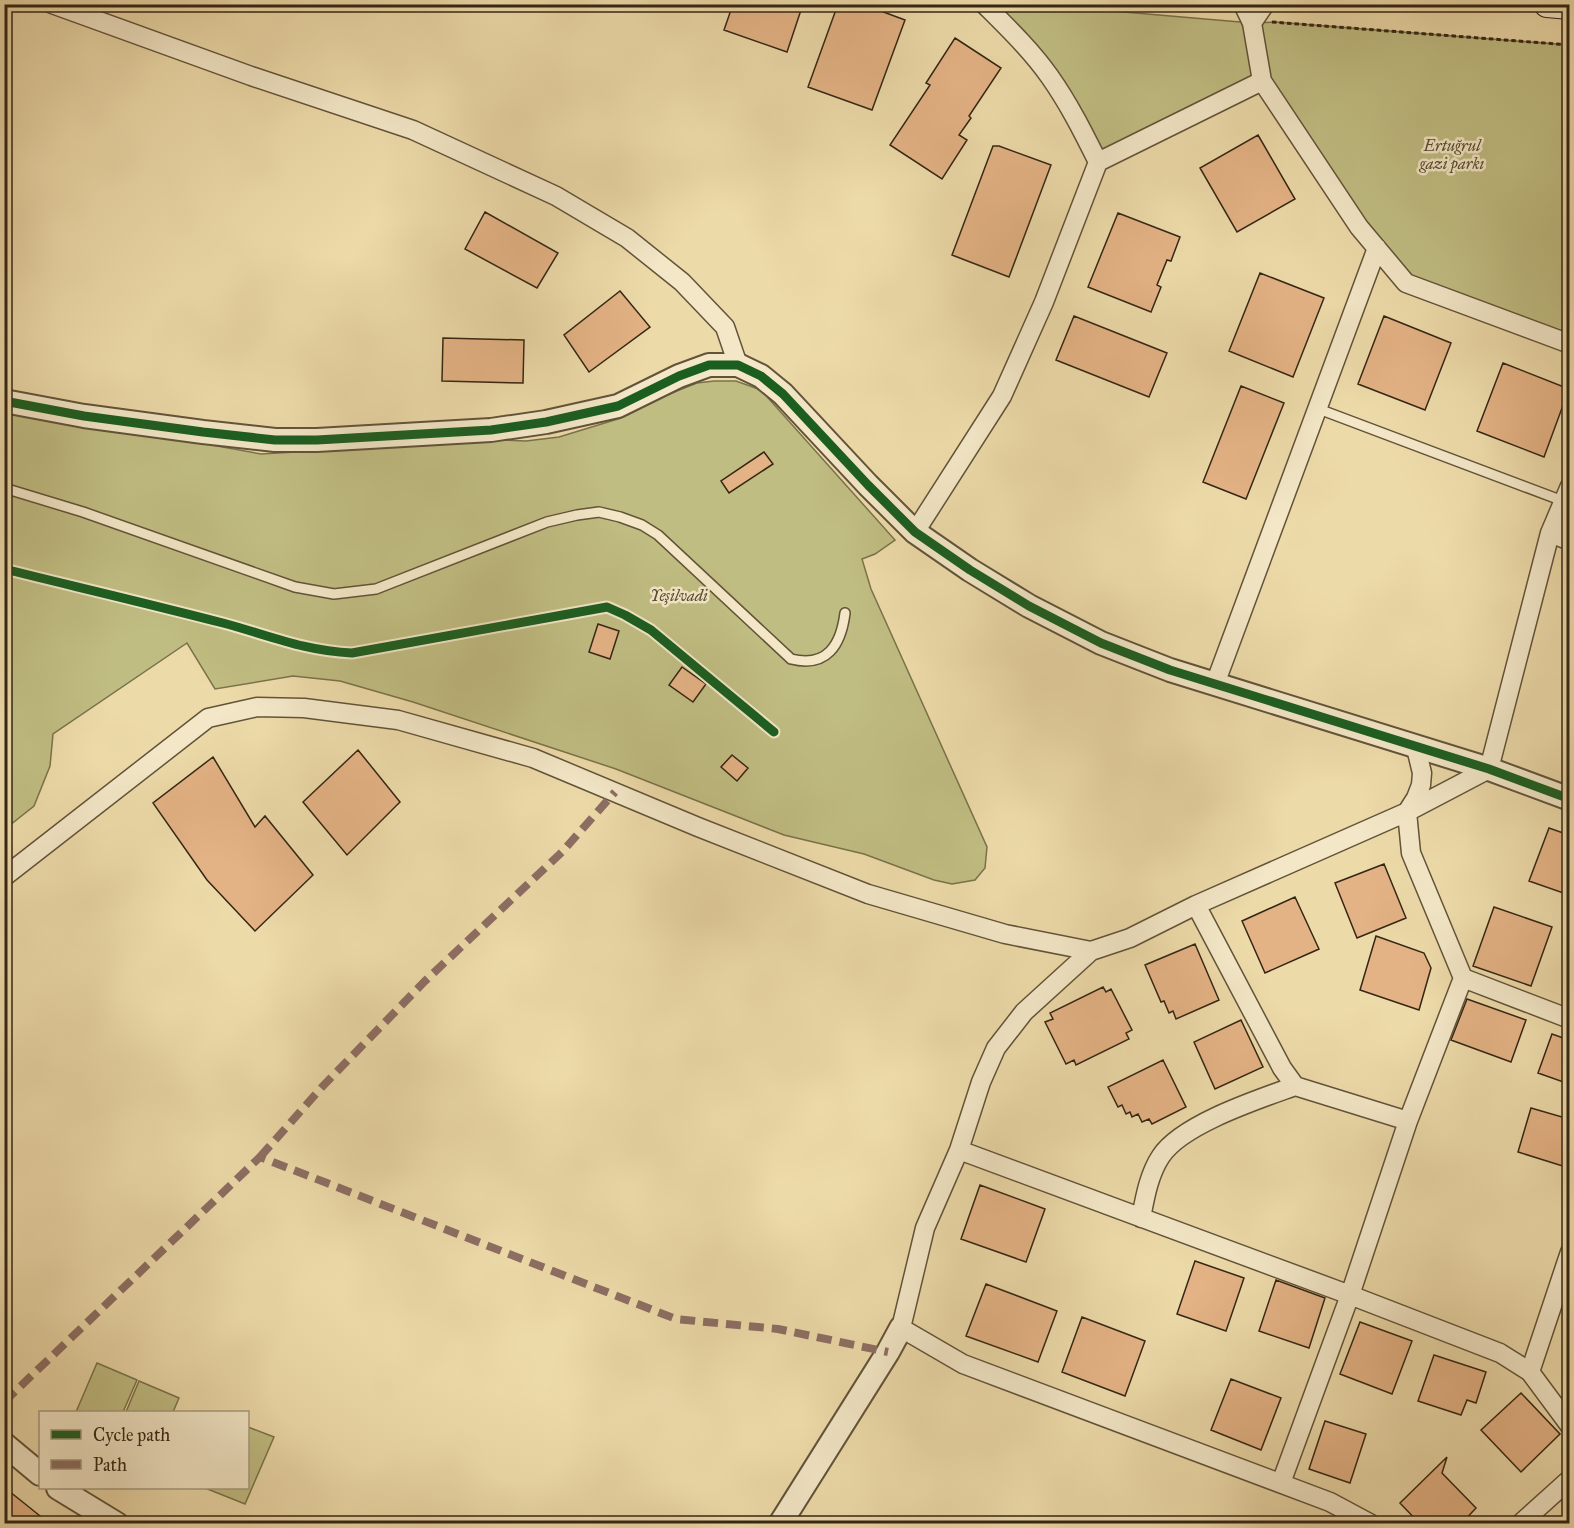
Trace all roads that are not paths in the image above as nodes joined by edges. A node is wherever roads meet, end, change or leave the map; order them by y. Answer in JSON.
{"nodes":[{"id":1,"x":52,"y":4,"type":"edge"},
{"id":2,"x":984,"y":4,"type":"edge"},
{"id":3,"x":1243,"y":4,"type":"edge"},
{"id":4,"x":1265,"y":4,"type":"edge"},
{"id":5,"x":1547,"y":4,"type":"edge"},
{"id":6,"x":1569,"y":6,"type":"edge"},
{"id":7,"x":1252,"y":23,"type":"junction"},
{"id":8,"x":1262,"y":81,"type":"junction"},
{"id":9,"x":1098,"y":162,"type":"junction"},
{"id":10,"x":1377,"y":248,"type":"junction"},
{"id":11,"x":1569,"y":344,"type":"edge"},
{"id":12,"x":738,"y":365,"type":"junction"},
{"id":13,"x":4,"y":401,"type":"edge"},
{"id":14,"x":1316,"y":408,"type":"junction"},
{"id":15,"x":4,"y":488,"type":"edge"},
{"id":16,"x":1566,"y":493,"type":"edge"},
{"id":17,"x":915,"y":532,"type":"junction"},
{"id":18,"x":1550,"y":533,"type":"junction"},
{"id":19,"x":1569,"y":541,"type":"edge"},
{"id":20,"x":845,"y":613,"type":"dead end"},
{"id":21,"x":1215,"y":684,"type":"junction"},
{"id":22,"x":1416,"y":747,"type":"junction"},
{"id":23,"x":1489,"y":770,"type":"junction"},
{"id":24,"x":1569,"y":799,"type":"edge"},
{"id":25,"x":1407,"y":812,"type":"junction"},
{"id":26,"x":4,"y":877,"type":"edge"},
{"id":27,"x":1196,"y":905,"type":"junction"},
{"id":28,"x":1090,"y":951,"type":"junction"},
{"id":29,"x":1463,"y":978,"type":"junction"},
{"id":30,"x":1569,"y":1019,"type":"edge"},
{"id":31,"x":1295,"y":1086,"type":"junction"},
{"id":32,"x":1408,"y":1121,"type":"junction"},
{"id":33,"x":959,"y":1150,"type":"junction"},
{"id":34,"x":1141,"y":1218,"type":"junction"},
{"id":35,"x":1569,"y":1252,"type":"edge"},
{"id":36,"x":1350,"y":1295,"type":"junction"},
{"id":37,"x":901,"y":1328,"type":"junction"},
{"id":38,"x":1530,"y":1372,"type":"junction"},
{"id":39,"x":1569,"y":1426,"type":"edge"},
{"id":40,"x":4,"y":1444,"type":"edge"},
{"id":41,"x":39,"y":1473,"type":"edge"},
{"id":42,"x":1569,"y":1479,"type":"edge"},
{"id":43,"x":1281,"y":1483,"type":"junction"},
{"id":44,"x":60,"y":1489,"type":"edge"},
{"id":45,"x":117,"y":1524,"type":"edge"},
{"id":46,"x":780,"y":1524,"type":"edge"},
{"id":47,"x":1371,"y":1524,"type":"edge"},
{"id":48,"x":1520,"y":1524,"type":"edge"}],
"edges":[{"from":1,"to":12,"type":"street"},
{"from":2,"to":9,"type":"street"},
{"from":3,"to":7,"type":"street"},
{"from":4,"to":7,"type":"street"},
{"from":5,"to":6,"type":"main road"},
{"from":7,"to":8,"type":"street"},
{"from":8,"to":9,"type":"street"},
{"from":8,"to":10,"type":"street"},
{"from":9,"to":17,"type":"street"},
{"from":10,"to":11,"type":"street"},
{"from":10,"to":14,"type":"street"},
{"from":12,"to":13,"type":"street"},
{"from":12,"to":17,"type":"street"},
{"from":14,"to":16,"type":"lane"},
{"from":14,"to":21,"type":"street"},
{"from":15,"to":20,"type":"lane"},
{"from":16,"to":18,"type":"street"},
{"from":17,"to":21,"type":"street"},
{"from":18,"to":19,"type":"street"},
{"from":18,"to":23,"type":"street"},
{"from":21,"to":22,"type":"street"},
{"from":22,"to":23,"type":"street"},
{"from":22,"to":25,"type":"street"},
{"from":23,"to":24,"type":"street"},
{"from":23,"to":25,"type":"street"},
{"from":25,"to":27,"type":"street"},
{"from":25,"to":29,"type":"street"},
{"from":26,"to":28,"type":"street"},
{"from":27,"to":28,"type":"street"},
{"from":27,"to":31,"type":"street"},
{"from":28,"to":33,"type":"street"},
{"from":29,"to":30,"type":"street"},
{"from":29,"to":32,"type":"street"},
{"from":31,"to":32,"type":"street"},
{"from":31,"to":34,"type":"street"},
{"from":32,"to":36,"type":"street"},
{"from":33,"to":34,"type":"street"},
{"from":33,"to":37,"type":"street"},
{"from":34,"to":36,"type":"street"},
{"from":35,"to":38,"type":"street"},
{"from":36,"to":38,"type":"street"},
{"from":36,"to":43,"type":"street"},
{"from":37,"to":43,"type":"street"},
{"from":37,"to":46,"type":"street"},
{"from":38,"to":39,"type":"street"},
{"from":40,"to":41,"type":"street"},
{"from":42,"to":48,"type":"street"},
{"from":43,"to":47,"type":"street"},
{"from":44,"to":45,"type":"street"}]}
